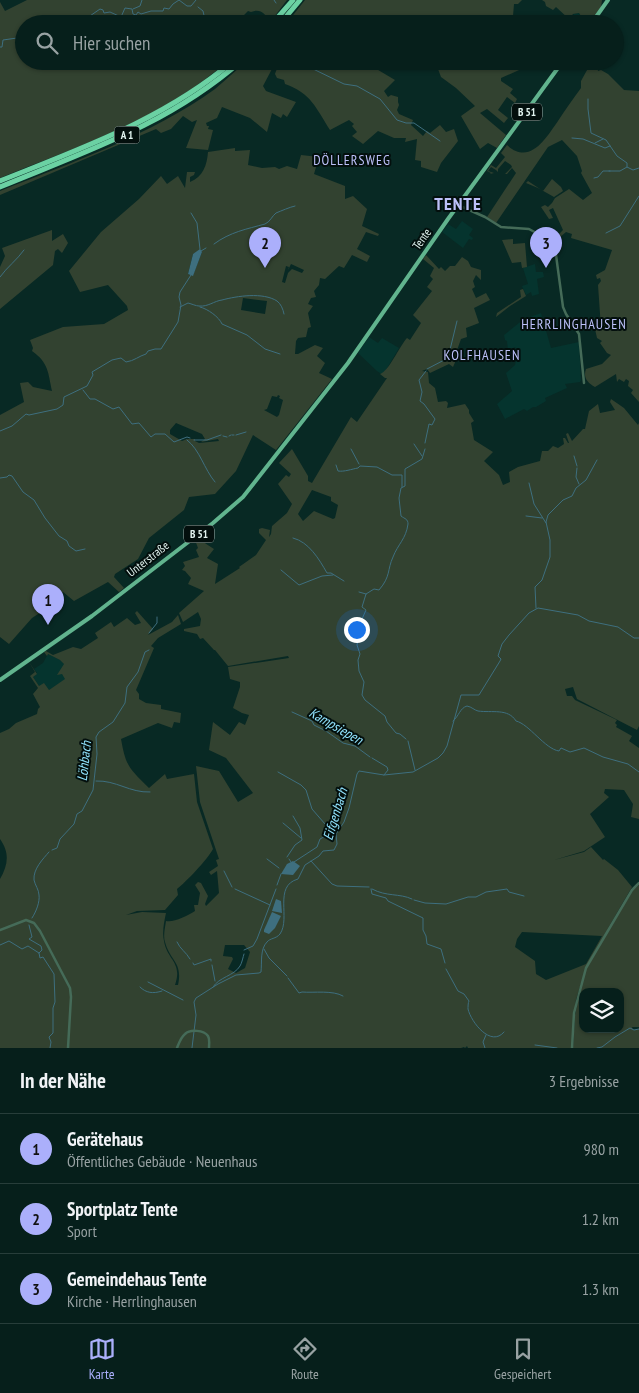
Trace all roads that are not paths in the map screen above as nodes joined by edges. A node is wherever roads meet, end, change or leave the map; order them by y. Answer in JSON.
{"nodes":[{"id":1,"x":293,"y":0,"type":"edge"},
{"id":2,"x":300,"y":0,"type":"edge"},
{"id":3,"x":608,"y":0,"type":"edge"},
{"id":4,"x":284,"y":15,"type":"edge"},
{"id":5,"x":285,"y":15,"type":"edge"},
{"id":6,"x":597,"y":15,"type":"edge"},
{"id":7,"x":221,"y":70,"type":"edge"},
{"id":8,"x":230,"y":70,"type":"edge"},
{"id":9,"x":556,"y":70,"type":"edge"},
{"id":10,"x":0,"y":181,"type":"edge"},
{"id":11,"x":0,"y":187,"type":"edge"},
{"id":12,"x":459,"y":204,"type":"junction"},
{"id":13,"x":584,"y":383,"type":"dead end"},
{"id":14,"x":298,"y":428,"type":"joint"},
{"id":15,"x":0,"y":680,"type":"edge"},
{"id":16,"x":639,"y":883,"type":"edge"},
{"id":17,"x":0,"y":930,"type":"edge"},
{"id":18,"x":68,"y":1048,"type":"edge"},
{"id":19,"x":177,"y":1048,"type":"edge"},
{"id":20,"x":209,"y":1048,"type":"edge"},
{"id":21,"x":572,"y":1048,"type":"edge"}],
"edges":[{"from":1,"to":4,"type":"highway"},
{"from":2,"to":5,"type":"highway"},
{"from":3,"to":6,"type":"main road"},
{"from":7,"to":10,"type":"highway","number":"A 1"},
{"from":8,"to":11,"type":"highway","number":"A 1"},
{"from":9,"to":12,"type":"main road","name":"Tente","number":"B 51"},
{"from":12,"to":13,"type":"street"},
{"from":12,"to":14,"type":"main road","name":"Tente","number":"B 51"},
{"from":14,"to":15,"type":"main road","name":"Unterstraße","number":"B 51"},
{"from":16,"to":21,"type":"street"},
{"from":17,"to":18,"type":"street"},
{"from":19,"to":20,"type":"street"}]}
